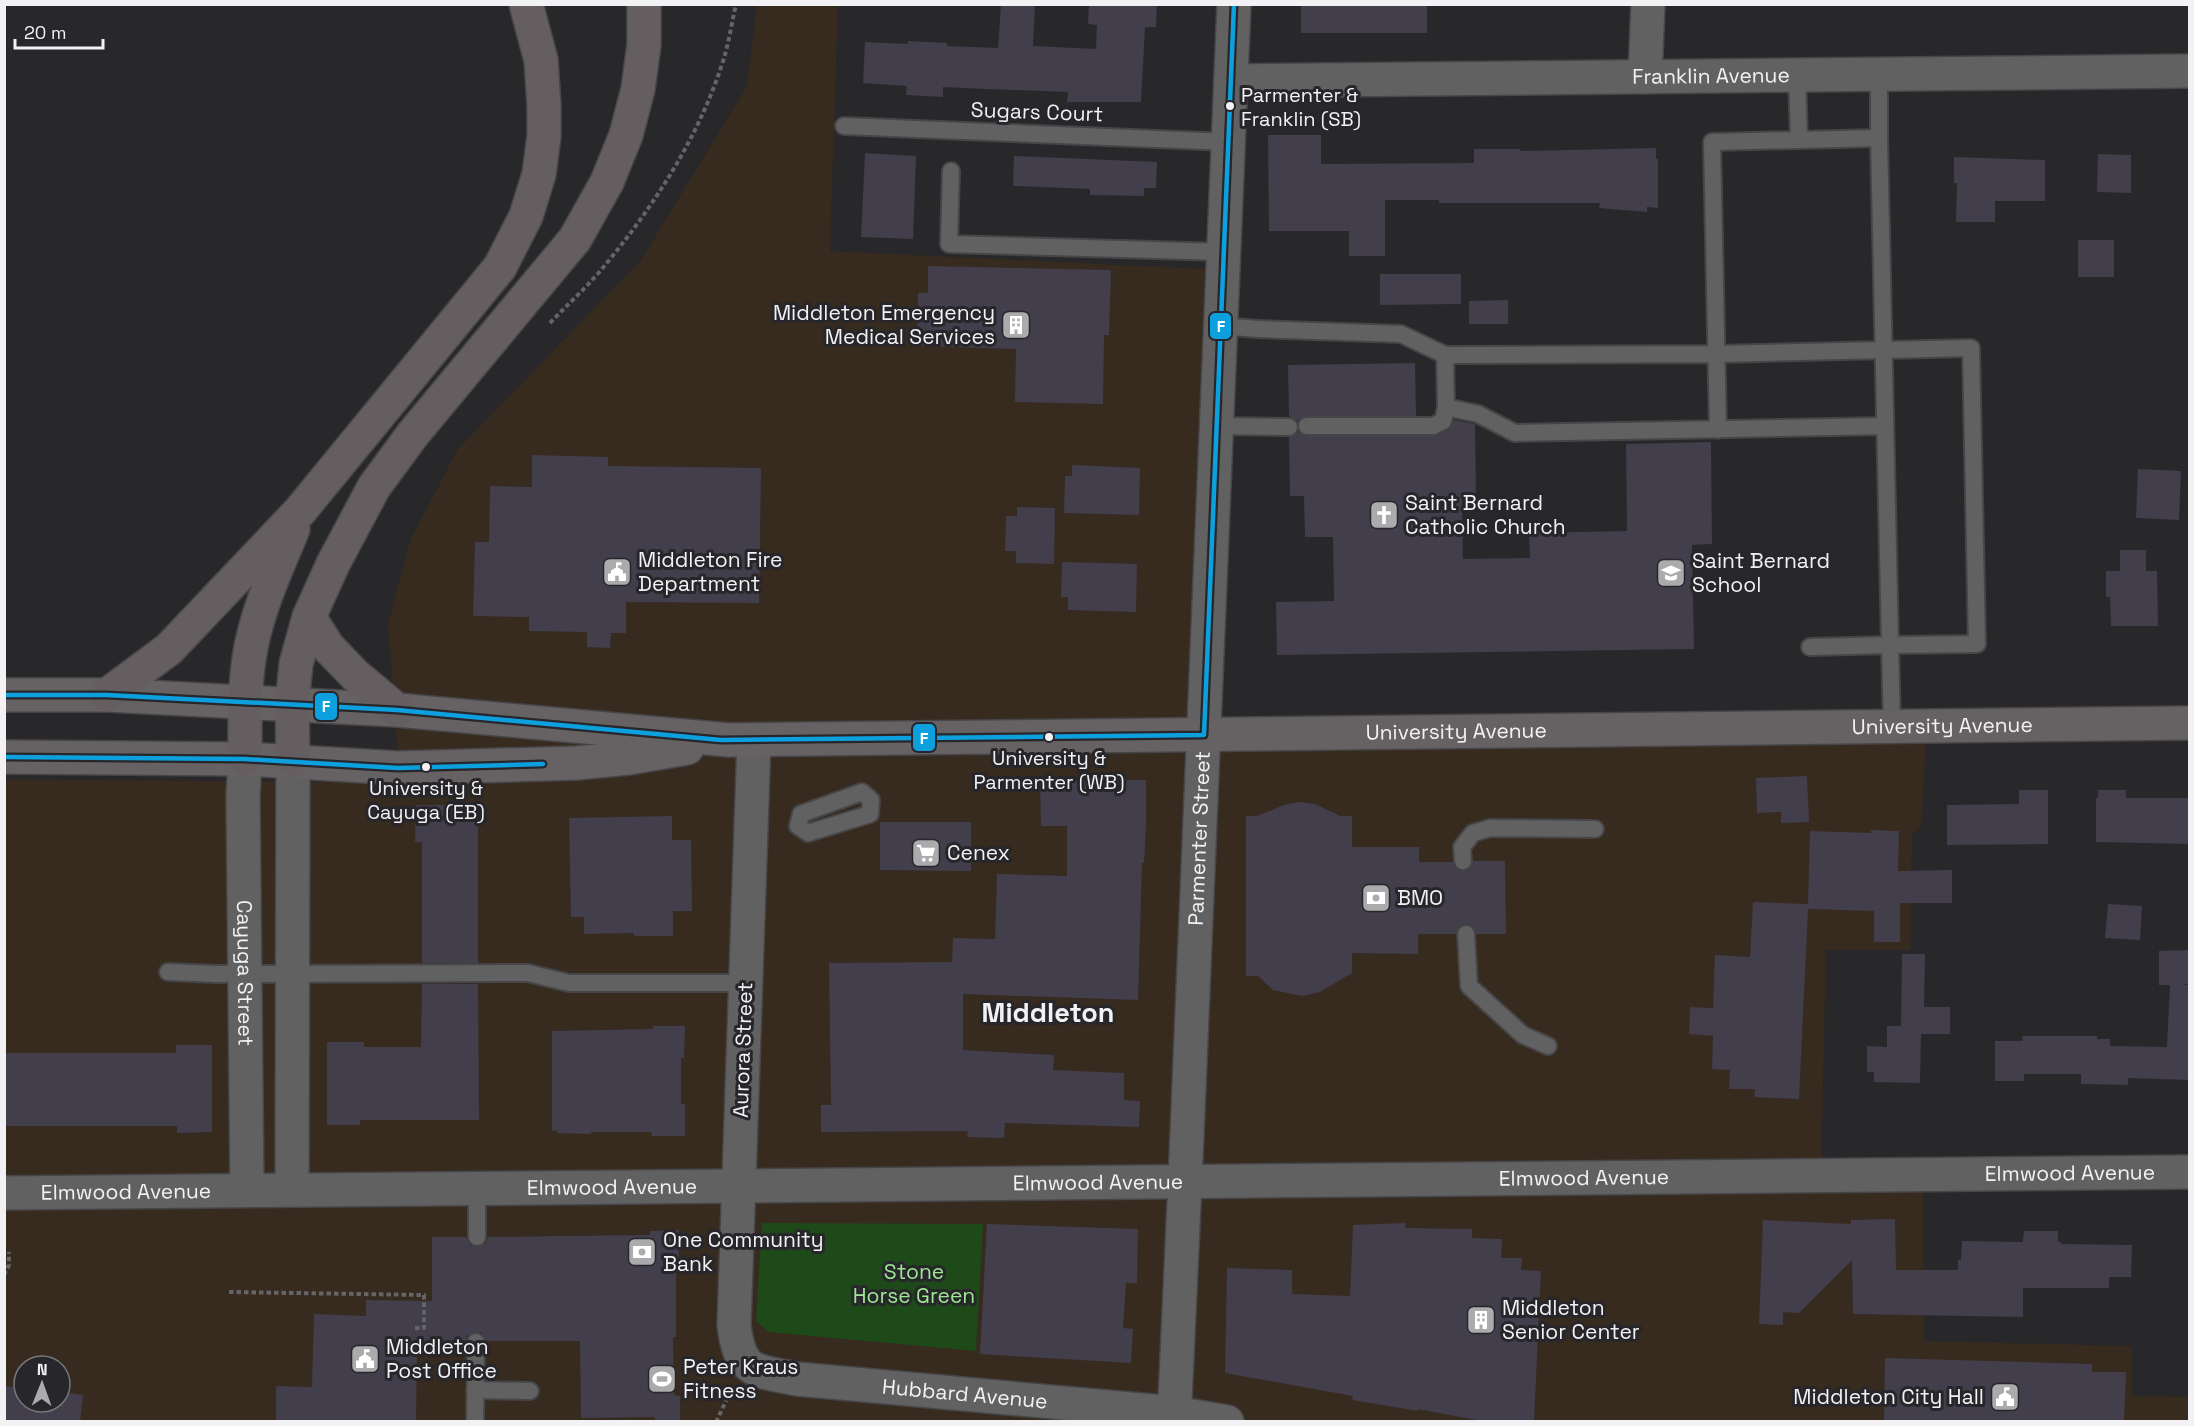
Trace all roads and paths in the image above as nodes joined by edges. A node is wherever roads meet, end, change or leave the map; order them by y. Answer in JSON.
{"nodes":[{"id":1,"x":526,"y":4,"type":"edge"},
{"id":2,"x":644,"y":4,"type":"edge"},
{"id":3,"x":1234,"y":4,"type":"edge"},
{"id":4,"x":1648,"y":4,"type":"edge"},
{"id":5,"x":2190,"y":71,"type":"edge"},
{"id":6,"x":1797,"y":75,"type":"junction"},
{"id":7,"x":1878,"y":75,"type":"junction"},
{"id":8,"x":1645,"y":77,"type":"junction"},
{"id":9,"x":1231,"y":81,"type":"junction"},
{"id":10,"x":844,"y":126,"type":"dead end"},
{"id":11,"x":1879,"y":138,"type":"junction"},
{"id":12,"x":1799,"y":140,"type":"junction"},
{"id":13,"x":1229,"y":142,"type":"junction"},
{"id":14,"x":951,"y":171,"type":"dead end"},
{"id":15,"x":1224,"y":252,"type":"junction"},
{"id":16,"x":1221,"y":326,"type":"junction"},
{"id":17,"x":1884,"y":350,"type":"junction"},
{"id":18,"x":1717,"y":354,"type":"junction"},
{"id":19,"x":1445,"y":355,"type":"junction"},
{"id":20,"x":1446,"y":407,"type":"junction"},
{"id":21,"x":1216,"y":426,"type":"junction"},
{"id":22,"x":1307,"y":426,"type":"dead end"},
{"id":23,"x":1885,"y":426,"type":"junction"},
{"id":24,"x":1289,"y":427,"type":"dead end"},
{"id":25,"x":1718,"y":430,"type":"junction"},
{"id":26,"x":300,"y":511,"type":"junction"},
{"id":27,"x":309,"y":617,"type":"junction"},
{"id":28,"x":1890,"y":645,"type":"junction"},
{"id":29,"x":1810,"y":647,"type":"dead end"},
{"id":30,"x":4,"y":695,"type":"edge"},
{"id":31,"x":107,"y":695,"type":"junction"},
{"id":32,"x":245,"y":703,"type":"junction"},
{"id":33,"x":292,"y":705,"type":"junction"},
{"id":34,"x":397,"y":710,"type":"junction"},
{"id":35,"x":2190,"y":723,"type":"edge"},
{"id":36,"x":1892,"y":727,"type":"junction"},
{"id":37,"x":1204,"y":735,"type":"junction"},
{"id":38,"x":721,"y":740,"type":"junction"},
{"id":39,"x":754,"y":740,"type":"junction"},
{"id":40,"x":4,"y":757,"type":"edge"},
{"id":41,"x":245,"y":759,"type":"junction"},
{"id":42,"x":293,"y":760,"type":"junction"},
{"id":43,"x":1595,"y":829,"type":"dead end"},
{"id":44,"x":1463,"y":861,"type":"dead end"},
{"id":45,"x":1466,"y":934,"type":"dead end"},
{"id":46,"x":168,"y":972,"type":"dead end"},
{"id":47,"x":245,"y":974,"type":"junction"},
{"id":48,"x":292,"y":974,"type":"junction"},
{"id":49,"x":746,"y":983,"type":"junction"},
{"id":50,"x":1548,"y":1046,"type":"dead end"},
{"id":51,"x":2190,"y":1172,"type":"edge"},
{"id":52,"x":1185,"y":1182,"type":"junction"},
{"id":53,"x":738,"y":1186,"type":"junction"},
{"id":54,"x":477,"y":1189,"type":"junction"},
{"id":55,"x":247,"y":1190,"type":"junction"},
{"id":56,"x":292,"y":1190,"type":"junction"},
{"id":57,"x":4,"y":1193,"type":"edge"},
{"id":58,"x":477,"y":1237,"type":"dead end"},
{"id":59,"x":9,"y":1252,"type":"dead end"},
{"id":60,"x":4,"y":1275,"type":"edge"},
{"id":61,"x":229,"y":1292,"type":"dead end"},
{"id":62,"x":412,"y":1328,"type":"dead end"},
{"id":63,"x":476,"y":1342,"type":"dead end"},
{"id":64,"x":743,"y":1360,"type":"joint"},
{"id":65,"x":475,"y":1390,"type":"junction"},
{"id":66,"x":530,"y":1391,"type":"dead end"},
{"id":67,"x":727,"y":1399,"type":"dead end"},
{"id":68,"x":1174,"y":1417,"type":"edge"},
{"id":69,"x":475,"y":1422,"type":"edge"},
{"id":70,"x":716,"y":1422,"type":"edge"},
{"id":71,"x":1227,"y":1422,"type":"edge"}],
"edges":[{"from":1,"to":26,"type":"highway"},
{"from":2,"to":27,"type":"highway"},
{"from":3,"to":9,"type":"street","name":"Parmenter Street"},
{"from":4,"to":8,"type":"street"},
{"from":5,"to":7,"type":"street","name":"Franklin Avenue"},
{"from":6,"to":7,"type":"street","name":"Franklin Avenue"},
{"from":6,"to":8,"type":"street","name":"Franklin Avenue"},
{"from":6,"to":12,"type":"lane"},
{"from":7,"to":11,"type":"lane"},
{"from":8,"to":9,"type":"street","name":"Franklin Avenue"},
{"from":9,"to":13,"type":"street","name":"Parmenter Street"},
{"from":10,"to":13,"type":"lane","name":"Sugars Court"},
{"from":11,"to":12,"type":"lane"},
{"from":11,"to":17,"type":"lane"},
{"from":12,"to":18,"type":"lane"},
{"from":13,"to":15,"type":"street","name":"Parmenter Street"},
{"from":14,"to":15,"type":"lane"},
{"from":15,"to":16,"type":"street","name":"Parmenter Street"},
{"from":16,"to":19,"type":"lane"},
{"from":16,"to":21,"type":"street","name":"Parmenter Street"},
{"from":17,"to":18,"type":"lane"},
{"from":17,"to":23,"type":"lane"},
{"from":17,"to":28,"type":"lane"},
{"from":18,"to":19,"type":"lane"},
{"from":18,"to":25,"type":"lane"},
{"from":19,"to":20,"type":"lane"},
{"from":20,"to":22,"type":"lane"},
{"from":20,"to":25,"type":"lane"},
{"from":21,"to":24,"type":"lane"},
{"from":21,"to":37,"type":"street","name":"Parmenter Street"},
{"from":23,"to":25,"type":"lane"},
{"from":23,"to":28,"type":"lane"},
{"from":26,"to":31,"type":"highway"},
{"from":26,"to":32,"type":"highway"},
{"from":27,"to":33,"type":"highway"},
{"from":27,"to":34,"type":"highway"},
{"from":28,"to":29,"type":"lane"},
{"from":28,"to":36,"type":"lane"},
{"from":30,"to":31,"type":"main road","name":"University Avenue"},
{"from":31,"to":32,"type":"main road","name":"University Avenue"},
{"from":32,"to":33,"type":"main road","name":"University Avenue"},
{"from":32,"to":41,"type":"highway"},
{"from":33,"to":34,"type":"main road","name":"University Avenue"},
{"from":33,"to":42,"type":"highway"},
{"from":34,"to":38,"type":"main road","name":"University Avenue"},
{"from":35,"to":36,"type":"main road","name":"University Avenue"},
{"from":36,"to":37,"type":"main road","name":"University Avenue"},
{"from":37,"to":39,"type":"main road","name":"University Avenue"},
{"from":37,"to":52,"type":"street","name":"Parmenter Street"},
{"from":38,"to":39,"type":"main road","name":"University Avenue"},
{"from":38,"to":42,"type":"main road","name":"University Avenue"},
{"from":39,"to":49,"type":"street","name":"Aurora Street"},
{"from":40,"to":41,"type":"main road","name":"University Avenue"},
{"from":41,"to":42,"type":"main road","name":"University Avenue"},
{"from":41,"to":47,"type":"street","name":"Cayuga Street"},
{"from":42,"to":48,"type":"street"},
{"from":43,"to":44,"type":"lane"},
{"from":45,"to":50,"type":"lane"},
{"from":46,"to":47,"type":"lane"},
{"from":47,"to":48,"type":"lane"},
{"from":47,"to":55,"type":"street","name":"Cayuga Street"},
{"from":48,"to":49,"type":"lane"},
{"from":48,"to":56,"type":"street"},
{"from":49,"to":53,"type":"street","name":"Aurora Street"},
{"from":51,"to":52,"type":"street","name":"Elmwood Avenue"},
{"from":52,"to":53,"type":"street","name":"Elmwood Avenue"},
{"from":52,"to":68,"type":"street","name":"Parmenter Street"},
{"from":53,"to":54,"type":"street","name":"Elmwood Avenue"},
{"from":53,"to":64,"type":"street","name":"Aurora Street"},
{"from":54,"to":56,"type":"street","name":"Elmwood Avenue"},
{"from":54,"to":58,"type":"lane"},
{"from":55,"to":56,"type":"street","name":"Elmwood Avenue"},
{"from":55,"to":57,"type":"street","name":"Elmwood Avenue"},
{"from":59,"to":60,"type":"path"},
{"from":61,"to":62,"type":"path"},
{"from":63,"to":65,"type":"lane"},
{"from":64,"to":68,"type":"street","name":"Hubbard Avenue"},
{"from":65,"to":66,"type":"lane"},
{"from":65,"to":69,"type":"lane"},
{"from":67,"to":70,"type":"path"},
{"from":68,"to":71,"type":"street","name":"Hubbard Avenue"}]}
